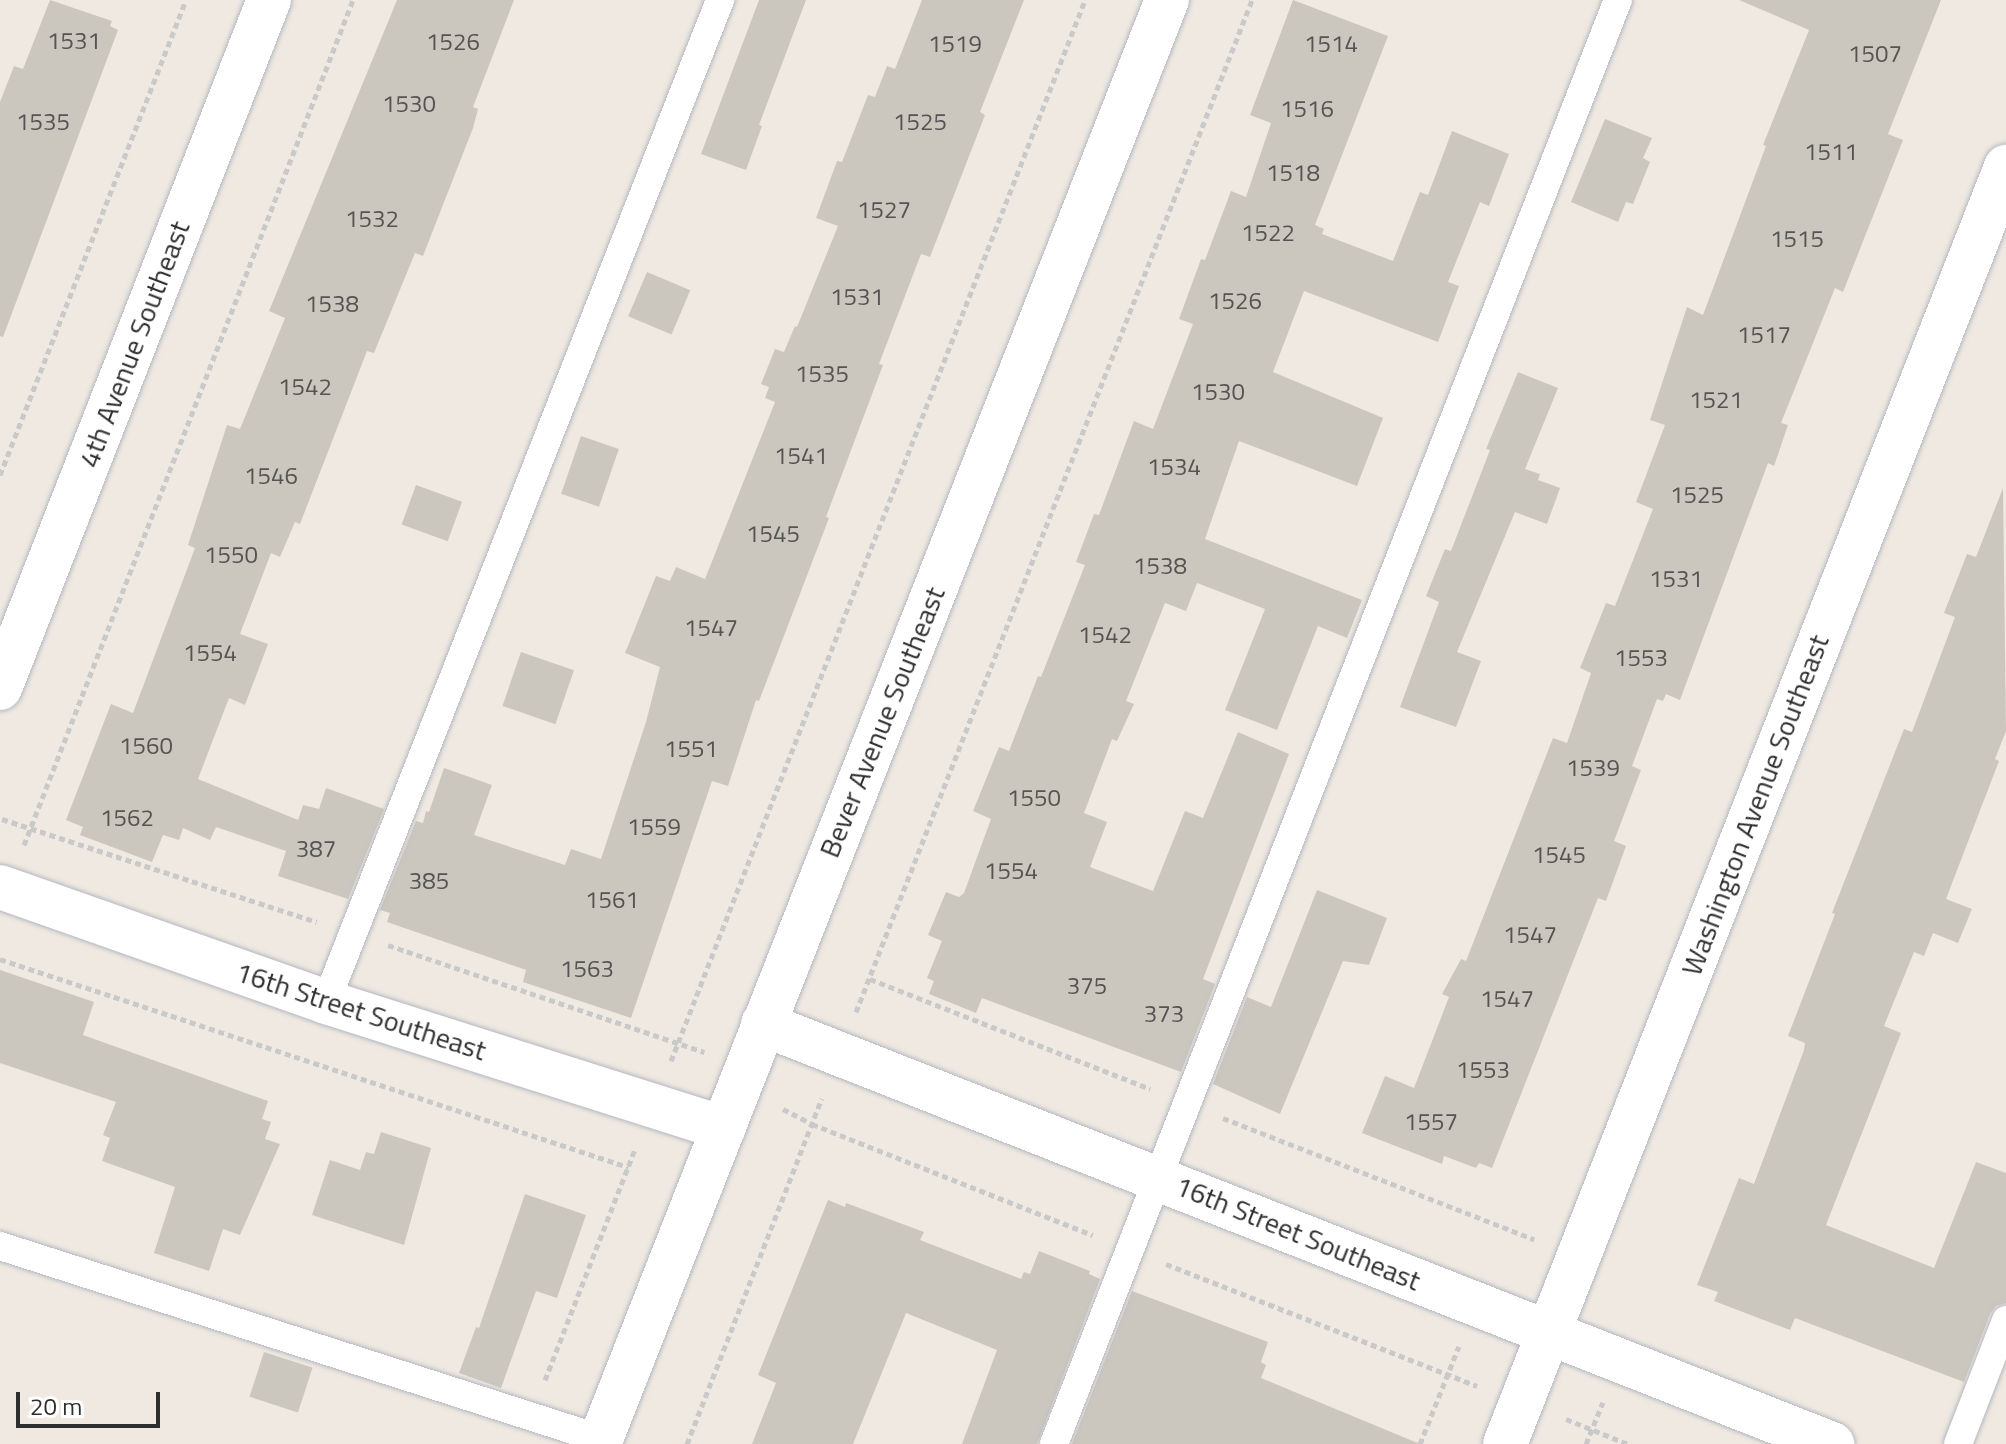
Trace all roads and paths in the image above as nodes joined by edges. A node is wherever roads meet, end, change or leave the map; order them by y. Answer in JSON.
{"nodes":[{"id":1,"x":186,"y":0,"type":"edge"},
{"id":2,"x":269,"y":0,"type":"edge"},
{"id":3,"x":353,"y":0,"type":"edge"},
{"id":4,"x":720,"y":0,"type":"edge"},
{"id":5,"x":1085,"y":0,"type":"edge"},
{"id":6,"x":1167,"y":0,"type":"edge"},
{"id":7,"x":1252,"y":0,"type":"edge"},
{"id":8,"x":1618,"y":0,"type":"edge"},
{"id":9,"x":2006,"y":167,"type":"edge"},
{"id":10,"x":0,"y":475,"type":"edge"},
{"id":11,"x":0,"y":688,"type":"edge"},
{"id":12,"x":10,"y":870,"type":"edge"},
{"id":13,"x":0,"y":959,"type":"edge"},
{"id":14,"x":326,"y":1002,"type":"junction"},
{"id":15,"x":854,"y":1017,"type":"dead end"},
{"id":16,"x":763,"y":1024,"type":"junction"},
{"id":17,"x":668,"y":1069,"type":"dead end"},
{"id":18,"x":828,"y":1084,"type":"dead end"},
{"id":19,"x":723,"y":1128,"type":"junction"},
{"id":20,"x":640,"y":1139,"type":"dead end"},
{"id":21,"x":628,"y":1167,"type":"junction"},
{"id":22,"x":1157,"y":1177,"type":"junction"},
{"id":23,"x":0,"y":1246,"type":"edge"},
{"id":24,"x":2006,"y":1320,"type":"edge"},
{"id":25,"x":1549,"y":1332,"type":"junction"},
{"id":26,"x":1463,"y":1334,"type":"dead end"},
{"id":27,"x":1608,"y":1390,"type":"dead end"},
{"id":28,"x":1553,"y":1414,"type":"dead end"},
{"id":29,"x":530,"y":1417,"type":"junction"},
{"id":30,"x":1592,"y":1430,"type":"junction"},
{"id":31,"x":600,"y":1442,"type":"edge"},
{"id":32,"x":687,"y":1444,"type":"edge"},
{"id":33,"x":1054,"y":1444,"type":"edge"},
{"id":34,"x":1420,"y":1444,"type":"edge"},
{"id":35,"x":1505,"y":1444,"type":"edge"},
{"id":36,"x":1586,"y":1444,"type":"edge"},
{"id":37,"x":1628,"y":1444,"type":"edge"},
{"id":38,"x":1832,"y":1444,"type":"edge"},
{"id":39,"x":1958,"y":1444,"type":"edge"}],
"edges":[{"from":1,"to":10,"type":"path"},
{"from":2,"to":11,"type":"street","name":"4th Avenue Southeast"},
{"from":3,"to":12,"type":"path"},
{"from":4,"to":14,"type":"lane"},
{"from":5,"to":17,"type":"path"},
{"from":6,"to":16,"type":"street","name":"Bever Avenue Southeast"},
{"from":7,"to":15,"type":"path"},
{"from":8,"to":22,"type":"lane"},
{"from":9,"to":25,"type":"street","name":"Washington Avenue Southeast"},
{"from":12,"to":14,"type":"street","name":"16th Street Southeast"},
{"from":13,"to":21,"type":"path"},
{"from":14,"to":19,"type":"street","name":"16th Street Southeast"},
{"from":16,"to":19,"type":"street","name":"Bever Avenue Southeast"},
{"from":16,"to":22,"type":"street","name":"16th Street Southeast"},
{"from":18,"to":32,"type":"path"},
{"from":19,"to":31,"type":"street","name":"Bever Avenue Southeast"},
{"from":20,"to":21,"type":"path"},
{"from":21,"to":29,"type":"path"},
{"from":22,"to":25,"type":"street","name":"16th Street Southeast"},
{"from":22,"to":33,"type":"lane"},
{"from":23,"to":29,"type":"lane"},
{"from":24,"to":39,"type":"lane"},
{"from":25,"to":35,"type":"street","name":"Washington Avenue Southeast"},
{"from":25,"to":38,"type":"street","name":"16th Street Southeast"},
{"from":26,"to":34,"type":"path"},
{"from":27,"to":30,"type":"path"},
{"from":28,"to":30,"type":"path"},
{"from":29,"to":31,"type":"lane"},
{"from":30,"to":36,"type":"path"},
{"from":30,"to":37,"type":"path"}]}
